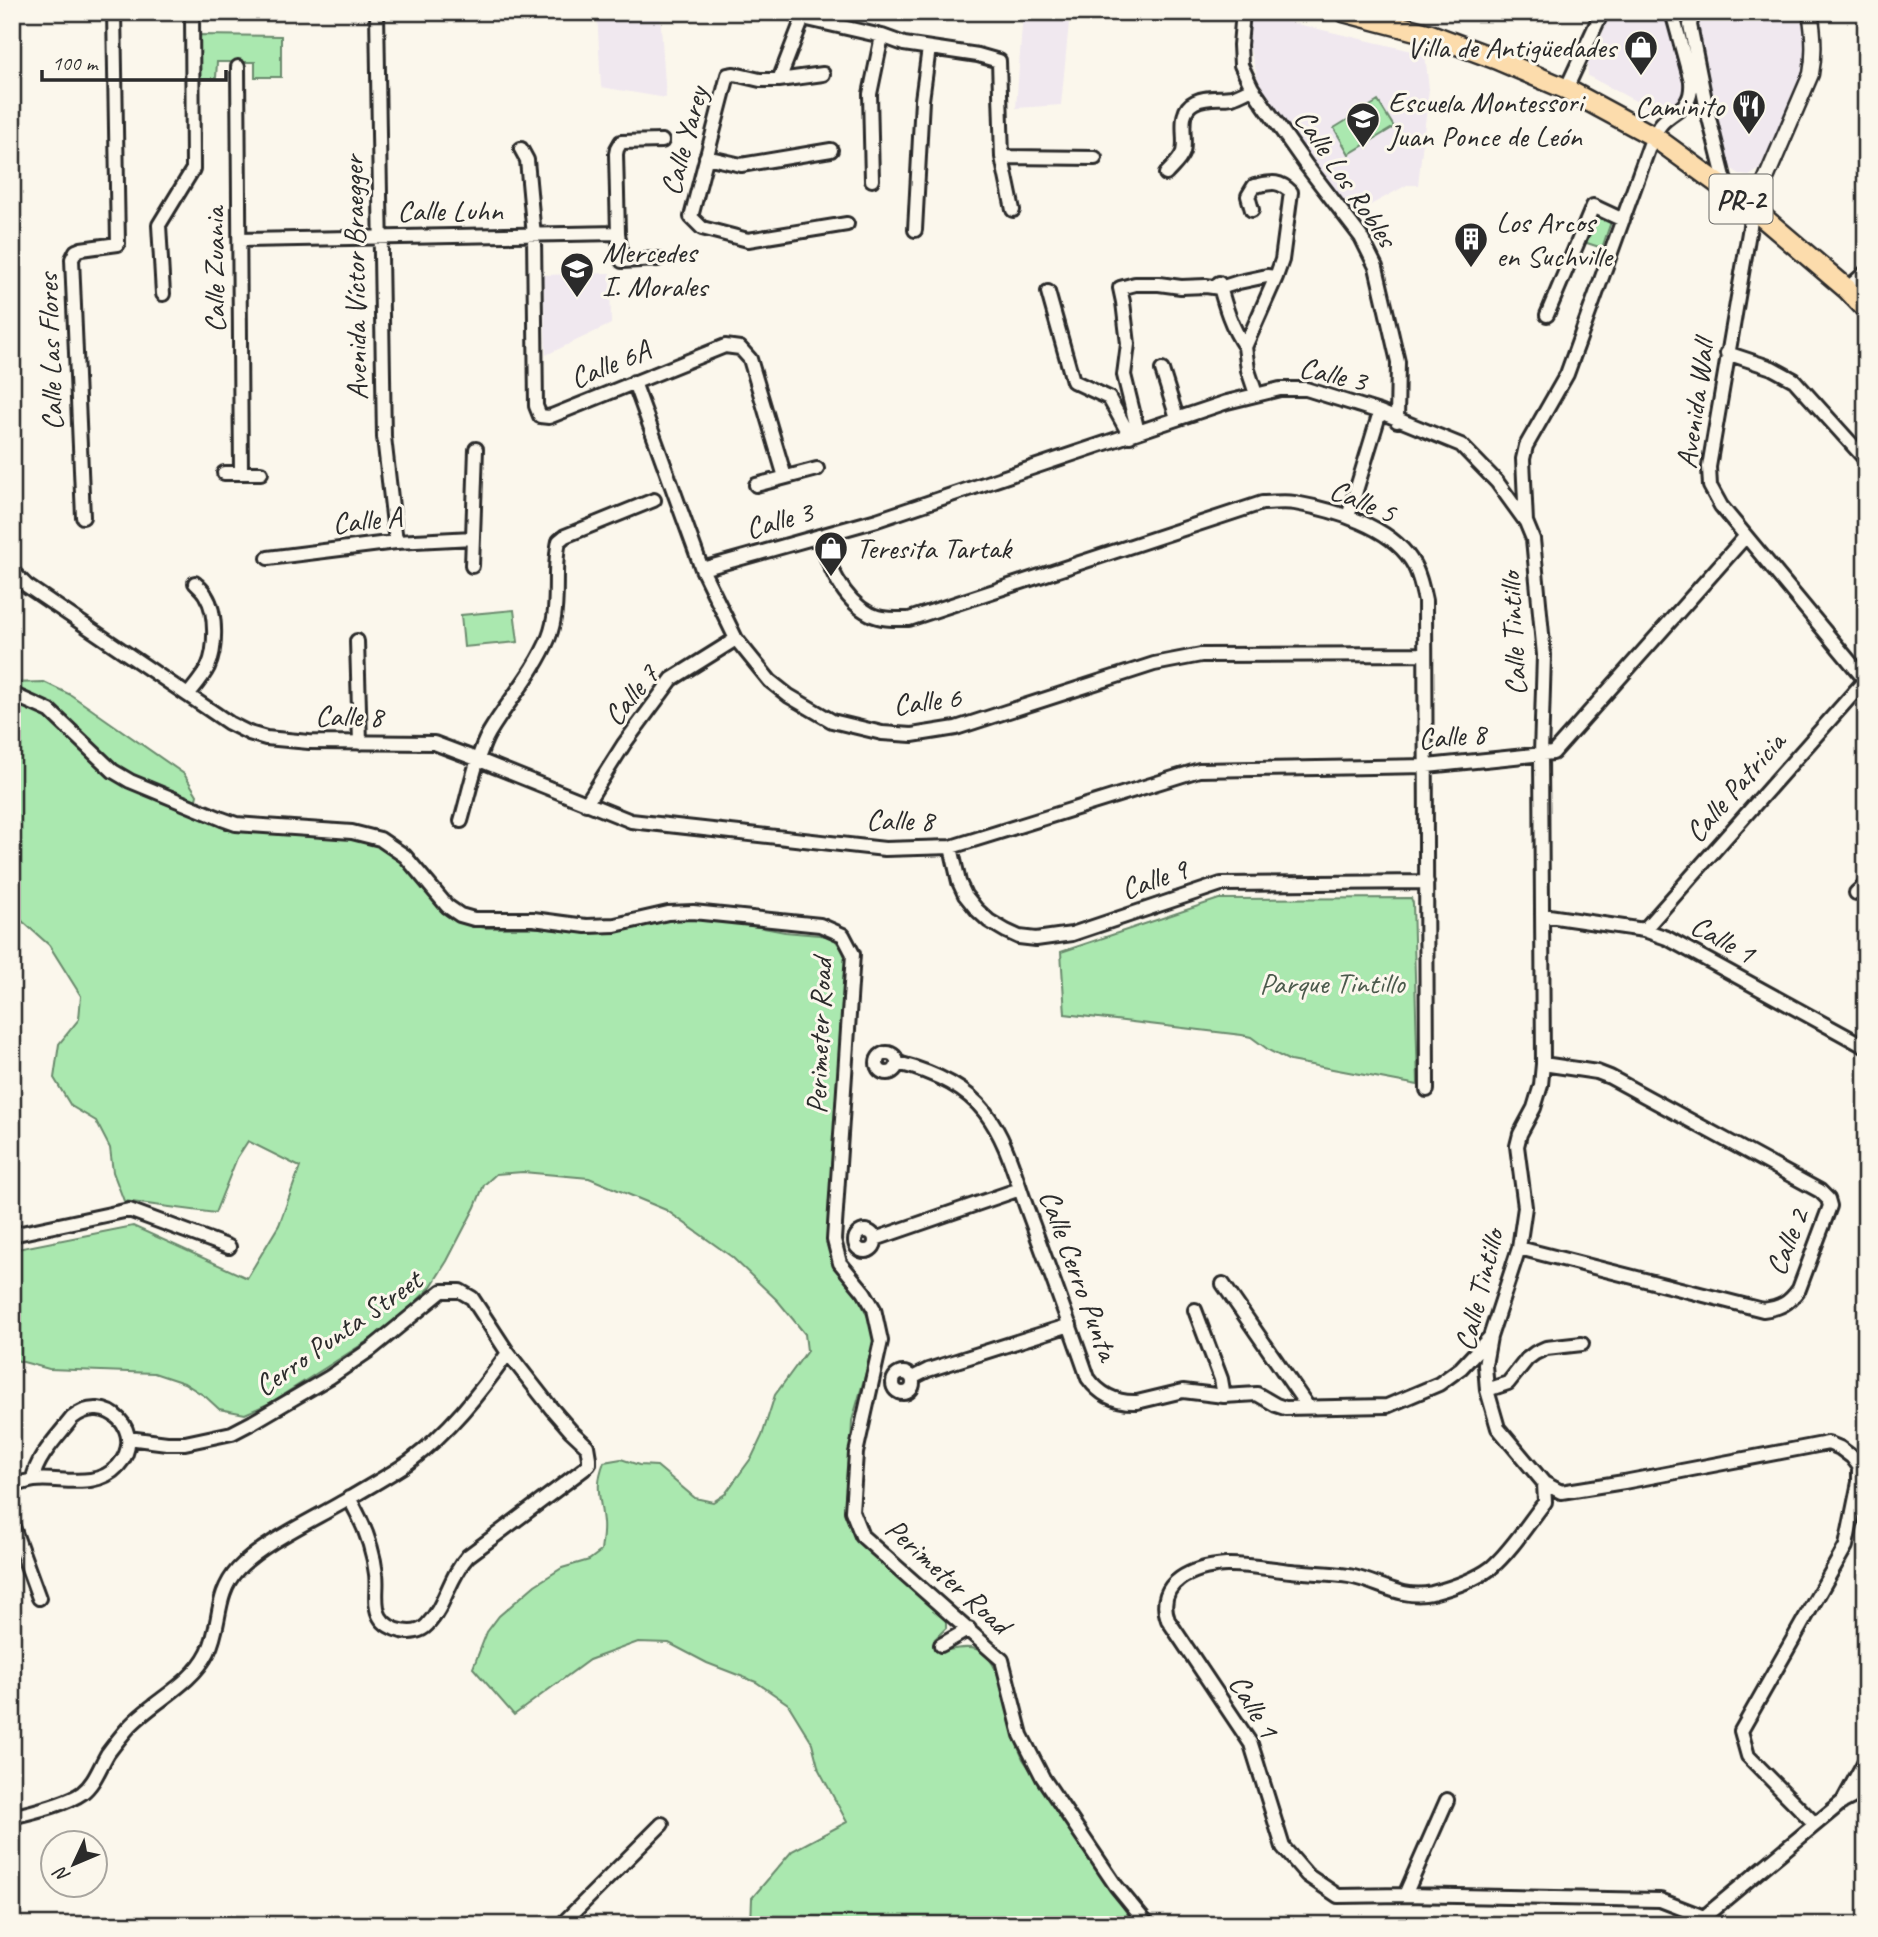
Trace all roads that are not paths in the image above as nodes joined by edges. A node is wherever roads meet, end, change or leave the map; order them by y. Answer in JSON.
{"nodes":[{"id":1,"x":114,"y":12,"type":"edge"},
{"id":2,"x":192,"y":12,"type":"edge"},
{"id":3,"x":377,"y":12,"type":"edge"},
{"id":4,"x":790,"y":12,"type":"edge"},
{"id":5,"x":1243,"y":12,"type":"edge"},
{"id":6,"x":1345,"y":12,"type":"edge"},
{"id":7,"x":1602,"y":12,"type":"edge"},
{"id":8,"x":1672,"y":12,"type":"edge"},
{"id":9,"x":1693,"y":12,"type":"edge"},
{"id":10,"x":1810,"y":12,"type":"edge"},
{"id":11,"x":803,"y":18,"type":"junction"},
{"id":12,"x":882,"y":36,"type":"junction"},
{"id":13,"x":929,"y":48,"type":"junction"},
{"id":14,"x":238,"y":67,"type":"dead end"},
{"id":15,"x":823,"y":74,"type":"dead end"},
{"id":16,"x":779,"y":80,"type":"junction"},
{"id":17,"x":1252,"y":88,"type":"junction"},
{"id":18,"x":1566,"y":89,"type":"junction"},
{"id":19,"x":1653,"y":136,"type":"junction"},
{"id":20,"x":662,"y":141,"type":"dead end"},
{"id":21,"x":521,"y":149,"type":"dead end"},
{"id":22,"x":831,"y":150,"type":"dead end"},
{"id":23,"x":706,"y":157,"type":"junction"},
{"id":24,"x":1002,"y":157,"type":"junction"},
{"id":25,"x":1095,"y":158,"type":"dead end"},
{"id":26,"x":1166,"y":174,"type":"dead end"},
{"id":27,"x":872,"y":180,"type":"dead end"},
{"id":28,"x":1727,"y":189,"type":"junction"},
{"id":29,"x":1753,"y":209,"type":"junction"},
{"id":30,"x":1013,"y":210,"type":"dead end"},
{"id":31,"x":1252,"y":210,"type":"dead end"},
{"id":32,"x":1623,"y":220,"type":"junction"},
{"id":33,"x":847,"y":224,"type":"dead end"},
{"id":34,"x":915,"y":230,"type":"dead end"},
{"id":35,"x":618,"y":233,"type":"junction"},
{"id":36,"x":534,"y":236,"type":"junction"},
{"id":37,"x":380,"y":237,"type":"junction"},
{"id":38,"x":240,"y":240,"type":"junction"},
{"id":39,"x":658,"y":259,"type":"dead end"},
{"id":40,"x":1866,"y":272,"type":"edge"},
{"id":41,"x":1276,"y":277,"type":"junction"},
{"id":42,"x":1219,"y":285,"type":"junction"},
{"id":43,"x":1847,"y":289,"type":"junction"},
{"id":44,"x":1048,"y":292,"type":"dead end"},
{"id":45,"x":163,"y":294,"type":"dead end"},
{"id":46,"x":1866,"y":309,"type":"edge"},
{"id":47,"x":1548,"y":315,"type":"dead end"},
{"id":48,"x":1245,"y":347,"type":"junction"},
{"id":49,"x":1727,"y":353,"type":"junction"},
{"id":50,"x":1162,"y":370,"type":"dead end"},
{"id":51,"x":634,"y":382,"type":"junction"},
{"id":52,"x":1256,"y":394,"type":"junction"},
{"id":53,"x":1380,"y":412,"type":"junction"},
{"id":54,"x":1177,"y":418,"type":"junction"},
{"id":55,"x":1397,"y":421,"type":"junction"},
{"id":56,"x":1134,"y":434,"type":"junction"},
{"id":57,"x":476,"y":449,"type":"dead end"},
{"id":58,"x":1866,"y":460,"type":"edge"},
{"id":59,"x":817,"y":469,"type":"dead end"},
{"id":60,"x":224,"y":473,"type":"dead end"},
{"id":61,"x":241,"y":473,"type":"junction"},
{"id":62,"x":261,"y":473,"type":"dead end"},
{"id":63,"x":785,"y":477,"type":"junction"},
{"id":64,"x":756,"y":485,"type":"dead end"},
{"id":65,"x":654,"y":500,"type":"dead end"},
{"id":66,"x":83,"y":517,"type":"dead end"},
{"id":67,"x":1348,"y":517,"type":"junction"},
{"id":68,"x":1526,"y":522,"type":"junction"},
{"id":69,"x":819,"y":536,"type":"junction"},
{"id":70,"x":1745,"y":537,"type":"junction"},
{"id":71,"x":472,"y":538,"type":"junction"},
{"id":72,"x":396,"y":541,"type":"junction"},
{"id":73,"x":268,"y":558,"type":"dead end"},
{"id":74,"x":472,"y":566,"type":"dead end"},
{"id":75,"x":702,"y":569,"type":"junction"},
{"id":76,"x":12,"y":571,"type":"edge"},
{"id":77,"x":195,"y":583,"type":"dead end"},
{"id":78,"x":736,"y":639,"type":"junction"},
{"id":79,"x":357,"y":641,"type":"dead end"},
{"id":80,"x":1425,"y":654,"type":"junction"},
{"id":81,"x":1865,"y":679,"type":"edge"},
{"id":82,"x":12,"y":694,"type":"edge"},
{"id":83,"x":188,"y":695,"type":"junction"},
{"id":84,"x":360,"y":743,"type":"junction"},
{"id":85,"x":1541,"y":754,"type":"junction"},
{"id":86,"x":479,"y":760,"type":"junction"},
{"id":87,"x":1427,"y":766,"type":"junction"},
{"id":88,"x":586,"y":804,"type":"junction"},
{"id":89,"x":461,"y":821,"type":"dead end"},
{"id":90,"x":951,"y":847,"type":"junction"},
{"id":91,"x":1427,"y":882,"type":"junction"},
{"id":92,"x":1542,"y":915,"type":"junction"},
{"id":93,"x":1644,"y":930,"type":"junction"},
{"id":94,"x":1866,"y":1047,"type":"edge"},
{"id":95,"x":898,"y":1063,"type":"dead end"},
{"id":96,"x":1543,"y":1064,"type":"junction"},
{"id":97,"x":1427,"y":1090,"type":"dead end"},
{"id":98,"x":1020,"y":1189,"type":"junction"},
{"id":99,"x":12,"y":1235,"type":"edge"},
{"id":100,"x":875,"y":1239,"type":"dead end"},
{"id":101,"x":229,"y":1247,"type":"dead end"},
{"id":102,"x":1519,"y":1248,"type":"junction"},
{"id":103,"x":1223,"y":1284,"type":"dead end"},
{"id":104,"x":1195,"y":1310,"type":"dead end"},
{"id":105,"x":1070,"y":1325,"type":"junction"},
{"id":106,"x":1490,"y":1337,"type":"junction"},
{"id":107,"x":1582,"y":1344,"type":"dead end"},
{"id":108,"x":508,"y":1353,"type":"junction"},
{"id":109,"x":912,"y":1378,"type":"dead end"},
{"id":110,"x":1487,"y":1390,"type":"junction"},
{"id":111,"x":1224,"y":1396,"type":"junction"},
{"id":112,"x":1308,"y":1407,"type":"junction"},
{"id":113,"x":128,"y":1438,"type":"junction"},
{"id":114,"x":33,"y":1480,"type":"junction"},
{"id":115,"x":1544,"y":1483,"type":"junction"},
{"id":116,"x":12,"y":1486,"type":"edge"},
{"id":117,"x":349,"y":1499,"type":"junction"},
{"id":118,"x":12,"y":1524,"type":"edge"},
{"id":119,"x":39,"y":1598,"type":"dead end"},
{"id":120,"x":969,"y":1629,"type":"junction"},
{"id":121,"x":941,"y":1645,"type":"dead end"},
{"id":122,"x":1866,"y":1759,"type":"edge"},
{"id":123,"x":1866,"y":1790,"type":"edge"},
{"id":124,"x":1447,"y":1800,"type":"dead end"},
{"id":125,"x":1842,"y":1803,"type":"junction"},
{"id":126,"x":12,"y":1817,"type":"edge"},
{"id":127,"x":662,"y":1824,"type":"dead end"},
{"id":128,"x":1815,"y":1824,"type":"junction"},
{"id":129,"x":1405,"y":1895,"type":"junction"},
{"id":130,"x":12,"y":1914,"type":"edge"},
{"id":131,"x":1708,"y":1921,"type":"edge"},
{"id":132,"x":13,"y":1925,"type":"edge"},
{"id":133,"x":561,"y":1925,"type":"edge"},
{"id":134,"x":1148,"y":1925,"type":"edge"}],
"edges":[{"from":1,"to":66,"type":"street","name":"Calle Las Flores"},
{"from":2,"to":45,"type":"street"},
{"from":3,"to":37,"type":"street","name":"Avenida Víctor Braegger"},
{"from":4,"to":11,"type":"street"},
{"from":5,"to":17,"type":"street","name":"Calle Los Robles"},
{"from":6,"to":18,"type":"main road","number":"PR-2"},
{"from":7,"to":18,"type":"street"},
{"from":8,"to":19,"type":"street"},
{"from":9,"to":28,"type":"street"},
{"from":10,"to":29,"type":"street"},
{"from":11,"to":12,"type":"street"},
{"from":11,"to":16,"type":"street"},
{"from":12,"to":13,"type":"street"},
{"from":12,"to":27,"type":"street"},
{"from":13,"to":24,"type":"street"},
{"from":13,"to":34,"type":"street"},
{"from":14,"to":38,"type":"street","name":"Calle Zuania"},
{"from":15,"to":16,"type":"street"},
{"from":16,"to":23,"type":"street","name":"Calle Yarey"},
{"from":17,"to":26,"type":"street"},
{"from":17,"to":55,"type":"street","name":"Calle Los Robles"},
{"from":18,"to":19,"type":"main road","number":"PR-2"},
{"from":19,"to":28,"type":"main road","number":"PR-2"},
{"from":19,"to":32,"type":"street"},
{"from":20,"to":35,"type":"street"},
{"from":21,"to":36,"type":"street"},
{"from":22,"to":23,"type":"street"},
{"from":23,"to":33,"type":"street","name":"Calle Yarey"},
{"from":24,"to":25,"type":"street"},
{"from":24,"to":30,"type":"street"},
{"from":28,"to":29,"type":"main road","number":"PR-2"},
{"from":29,"to":43,"type":"main road","number":"PR-2"},
{"from":29,"to":49,"type":"street","name":"Avenida Wall"},
{"from":31,"to":41,"type":"street"},
{"from":32,"to":47,"type":"street"},
{"from":32,"to":68,"type":"street"},
{"from":35,"to":36,"type":"street","name":"Calle Luhn"},
{"from":35,"to":39,"type":"street"},
{"from":36,"to":37,"type":"street","name":"Calle Luhn"},
{"from":36,"to":51,"type":"street","name":"Calle 6A"},
{"from":37,"to":38,"type":"street","name":"Calle Luhn"},
{"from":37,"to":72,"type":"street","name":"Avenida Víctor Braegger"},
{"from":38,"to":61,"type":"street","name":"Calle Zuania"},
{"from":40,"to":43,"type":"street"},
{"from":41,"to":42,"type":"street"},
{"from":41,"to":48,"type":"street"},
{"from":42,"to":48,"type":"street"},
{"from":42,"to":56,"type":"street"},
{"from":43,"to":46,"type":"main road","number":"PR-2"},
{"from":44,"to":56,"type":"street"},
{"from":48,"to":52,"type":"street"},
{"from":49,"to":58,"type":"street"},
{"from":49,"to":70,"type":"street","name":"Avenida Wall"},
{"from":50,"to":54,"type":"street"},
{"from":51,"to":63,"type":"street","name":"Calle 6A"},
{"from":51,"to":75,"type":"street","name":"Calle 6"},
{"from":52,"to":53,"type":"street","name":"Calle 3"},
{"from":52,"to":54,"type":"street","name":"Calle 3"},
{"from":53,"to":55,"type":"street","name":"Calle 3"},
{"from":53,"to":67,"type":"street"},
{"from":54,"to":56,"type":"street","name":"Calle 3"},
{"from":55,"to":68,"type":"street","name":"Calle 3"},
{"from":56,"to":69,"type":"street","name":"Calle 3"},
{"from":57,"to":71,"type":"street"},
{"from":59,"to":63,"type":"street"},
{"from":60,"to":61,"type":"street"},
{"from":61,"to":62,"type":"street"},
{"from":63,"to":64,"type":"street"},
{"from":65,"to":86,"type":"street"},
{"from":67,"to":69,"type":"street","name":"Calle 5"},
{"from":67,"to":80,"type":"street","name":"Calle 5"},
{"from":68,"to":85,"type":"street","name":"Calle Tintillo"},
{"from":69,"to":75,"type":"street","name":"Calle 3"},
{"from":70,"to":81,"type":"street","name":"Avenida Wall"},
{"from":70,"to":85,"type":"street","name":"Calle 8"},
{"from":71,"to":72,"type":"street","name":"Calle A"},
{"from":71,"to":74,"type":"street"},
{"from":72,"to":73,"type":"street","name":"Calle A"},
{"from":75,"to":78,"type":"street","name":"Calle 6"},
{"from":76,"to":83,"type":"street","name":"Calle 8"},
{"from":77,"to":83,"type":"street"},
{"from":78,"to":80,"type":"street","name":"Calle 6"},
{"from":78,"to":88,"type":"street","name":"Calle 7"},
{"from":79,"to":84,"type":"street"},
{"from":80,"to":87,"type":"street","name":"Calle 5"},
{"from":81,"to":93,"type":"street","name":"Calle Patricia"},
{"from":82,"to":120,"type":"street","name":"Perimeter Road"},
{"from":83,"to":84,"type":"street","name":"Calle 8"},
{"from":84,"to":86,"type":"street","name":"Calle 8"},
{"from":85,"to":87,"type":"street","name":"Calle 8"},
{"from":85,"to":92,"type":"street","name":"Calle Tintillo"},
{"from":86,"to":88,"type":"street","name":"Calle 8"},
{"from":86,"to":89,"type":"street"},
{"from":87,"to":90,"type":"street","name":"Calle 8"},
{"from":87,"to":91,"type":"street","name":"Calle 5"},
{"from":88,"to":90,"type":"street","name":"Calle 8"},
{"from":90,"to":91,"type":"street","name":"Calle 9"},
{"from":91,"to":97,"type":"street","name":"Calle 5"},
{"from":92,"to":93,"type":"street","name":"Calle 1"},
{"from":92,"to":96,"type":"street","name":"Calle Tintillo"},
{"from":93,"to":94,"type":"street","name":"Calle 1"},
{"from":95,"to":98,"type":"street","name":"Calle Cerro Punta"},
{"from":96,"to":102,"type":"street","name":"Calle Tintillo"},
{"from":96,"to":102,"type":"street","name":"Calle 2"},
{"from":98,"to":100,"type":"street"},
{"from":98,"to":105,"type":"street","name":"Calle Cerro Punta"},
{"from":99,"to":101,"type":"street"},
{"from":102,"to":106,"type":"street","name":"Calle Tintillo"},
{"from":103,"to":112,"type":"street"},
{"from":104,"to":111,"type":"street"},
{"from":105,"to":109,"type":"street"},
{"from":105,"to":111,"type":"street","name":"Calle Cerro Punta"},
{"from":106,"to":110,"type":"street","name":"Calle Tintillo"},
{"from":106,"to":112,"type":"street","name":"Calle Cerro Punta"},
{"from":107,"to":110,"type":"street"},
{"from":108,"to":113,"type":"street","name":"Cerro Punta Street"},
{"from":108,"to":117,"type":"street"},
{"from":108,"to":117,"type":"street","name":"Cerro Punta Street"},
{"from":110,"to":115,"type":"street","name":"Calle Tintillo"},
{"from":111,"to":112,"type":"street","name":"Calle Cerro Punta"},
{"from":113,"to":114,"type":"street"},
{"from":113,"to":114,"type":"street"},
{"from":114,"to":116,"type":"street"},
{"from":115,"to":128,"type":"street"},
{"from":115,"to":129,"type":"street","name":"Calle 1"},
{"from":117,"to":126,"type":"street"},
{"from":118,"to":119,"type":"street"},
{"from":120,"to":121,"type":"street"},
{"from":120,"to":134,"type":"street","name":"Perimeter Road"},
{"from":122,"to":125,"type":"street"},
{"from":123,"to":125,"type":"street"},
{"from":124,"to":129,"type":"street"},
{"from":125,"to":128,"type":"street"},
{"from":127,"to":133,"type":"street"},
{"from":128,"to":131,"type":"street"},
{"from":129,"to":131,"type":"street","name":"Calle 1"},
{"from":130,"to":132,"type":"street"}]}
